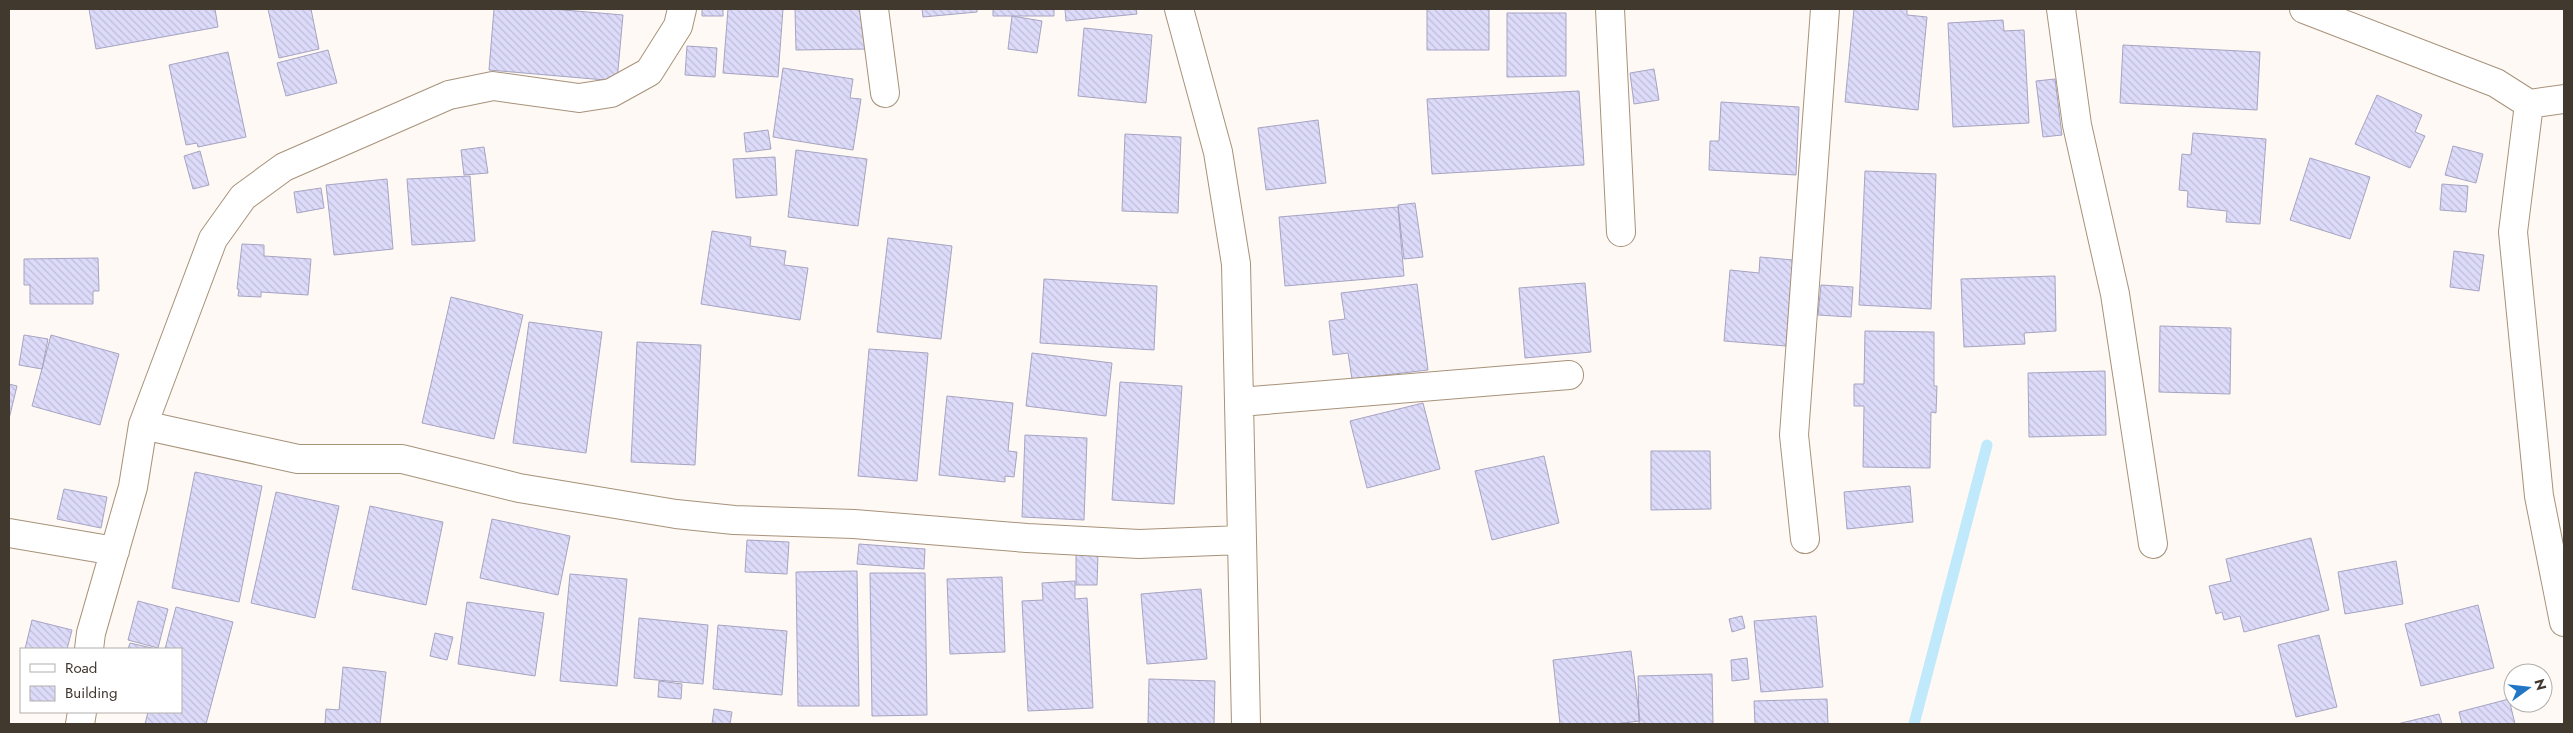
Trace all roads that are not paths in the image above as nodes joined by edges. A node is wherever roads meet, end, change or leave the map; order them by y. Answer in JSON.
{"nodes":[{"id":1,"x":682,"y":9,"type":"edge"},
{"id":2,"x":874,"y":9,"type":"edge"},
{"id":3,"x":1179,"y":9,"type":"edge"},
{"id":4,"x":1610,"y":9,"type":"edge"},
{"id":5,"x":1825,"y":9,"type":"edge"},
{"id":6,"x":2061,"y":9,"type":"edge"},
{"id":7,"x":2304,"y":9,"type":"edge"},
{"id":8,"x":885,"y":93,"type":"dead end"},
{"id":9,"x":2564,"y":99,"type":"edge"},
{"id":10,"x":2528,"y":104,"type":"junction"},
{"id":11,"x":1621,"y":232,"type":"dead end"},
{"id":12,"x":1569,"y":375,"type":"dead end"},
{"id":13,"x":1240,"y":402,"type":"junction"},
{"id":14,"x":144,"y":425,"type":"junction"},
{"id":15,"x":9,"y":532,"type":"edge"},
{"id":16,"x":1805,"y":539,"type":"dead end"},
{"id":17,"x":1241,"y":540,"type":"junction"},
{"id":18,"x":2152,"y":544,"type":"dead end"},
{"id":19,"x":114,"y":551,"type":"junction"},
{"id":20,"x":2564,"y":622,"type":"edge"},
{"id":21,"x":89,"y":648,"type":"edge"},
{"id":22,"x":1246,"y":724,"type":"edge"}],
"edges":[{"from":1,"to":14,"type":"street"},
{"from":2,"to":8,"type":"street"},
{"from":3,"to":13,"type":"street"},
{"from":4,"to":11,"type":"street"},
{"from":5,"to":16,"type":"street"},
{"from":6,"to":18,"type":"street"},
{"from":7,"to":10,"type":"street"},
{"from":9,"to":10,"type":"street"},
{"from":10,"to":20,"type":"street"},
{"from":12,"to":13,"type":"street"},
{"from":13,"to":17,"type":"street"},
{"from":14,"to":17,"type":"street"},
{"from":14,"to":19,"type":"street"},
{"from":15,"to":19,"type":"street"},
{"from":17,"to":22,"type":"street"},
{"from":19,"to":21,"type":"street"}]}
